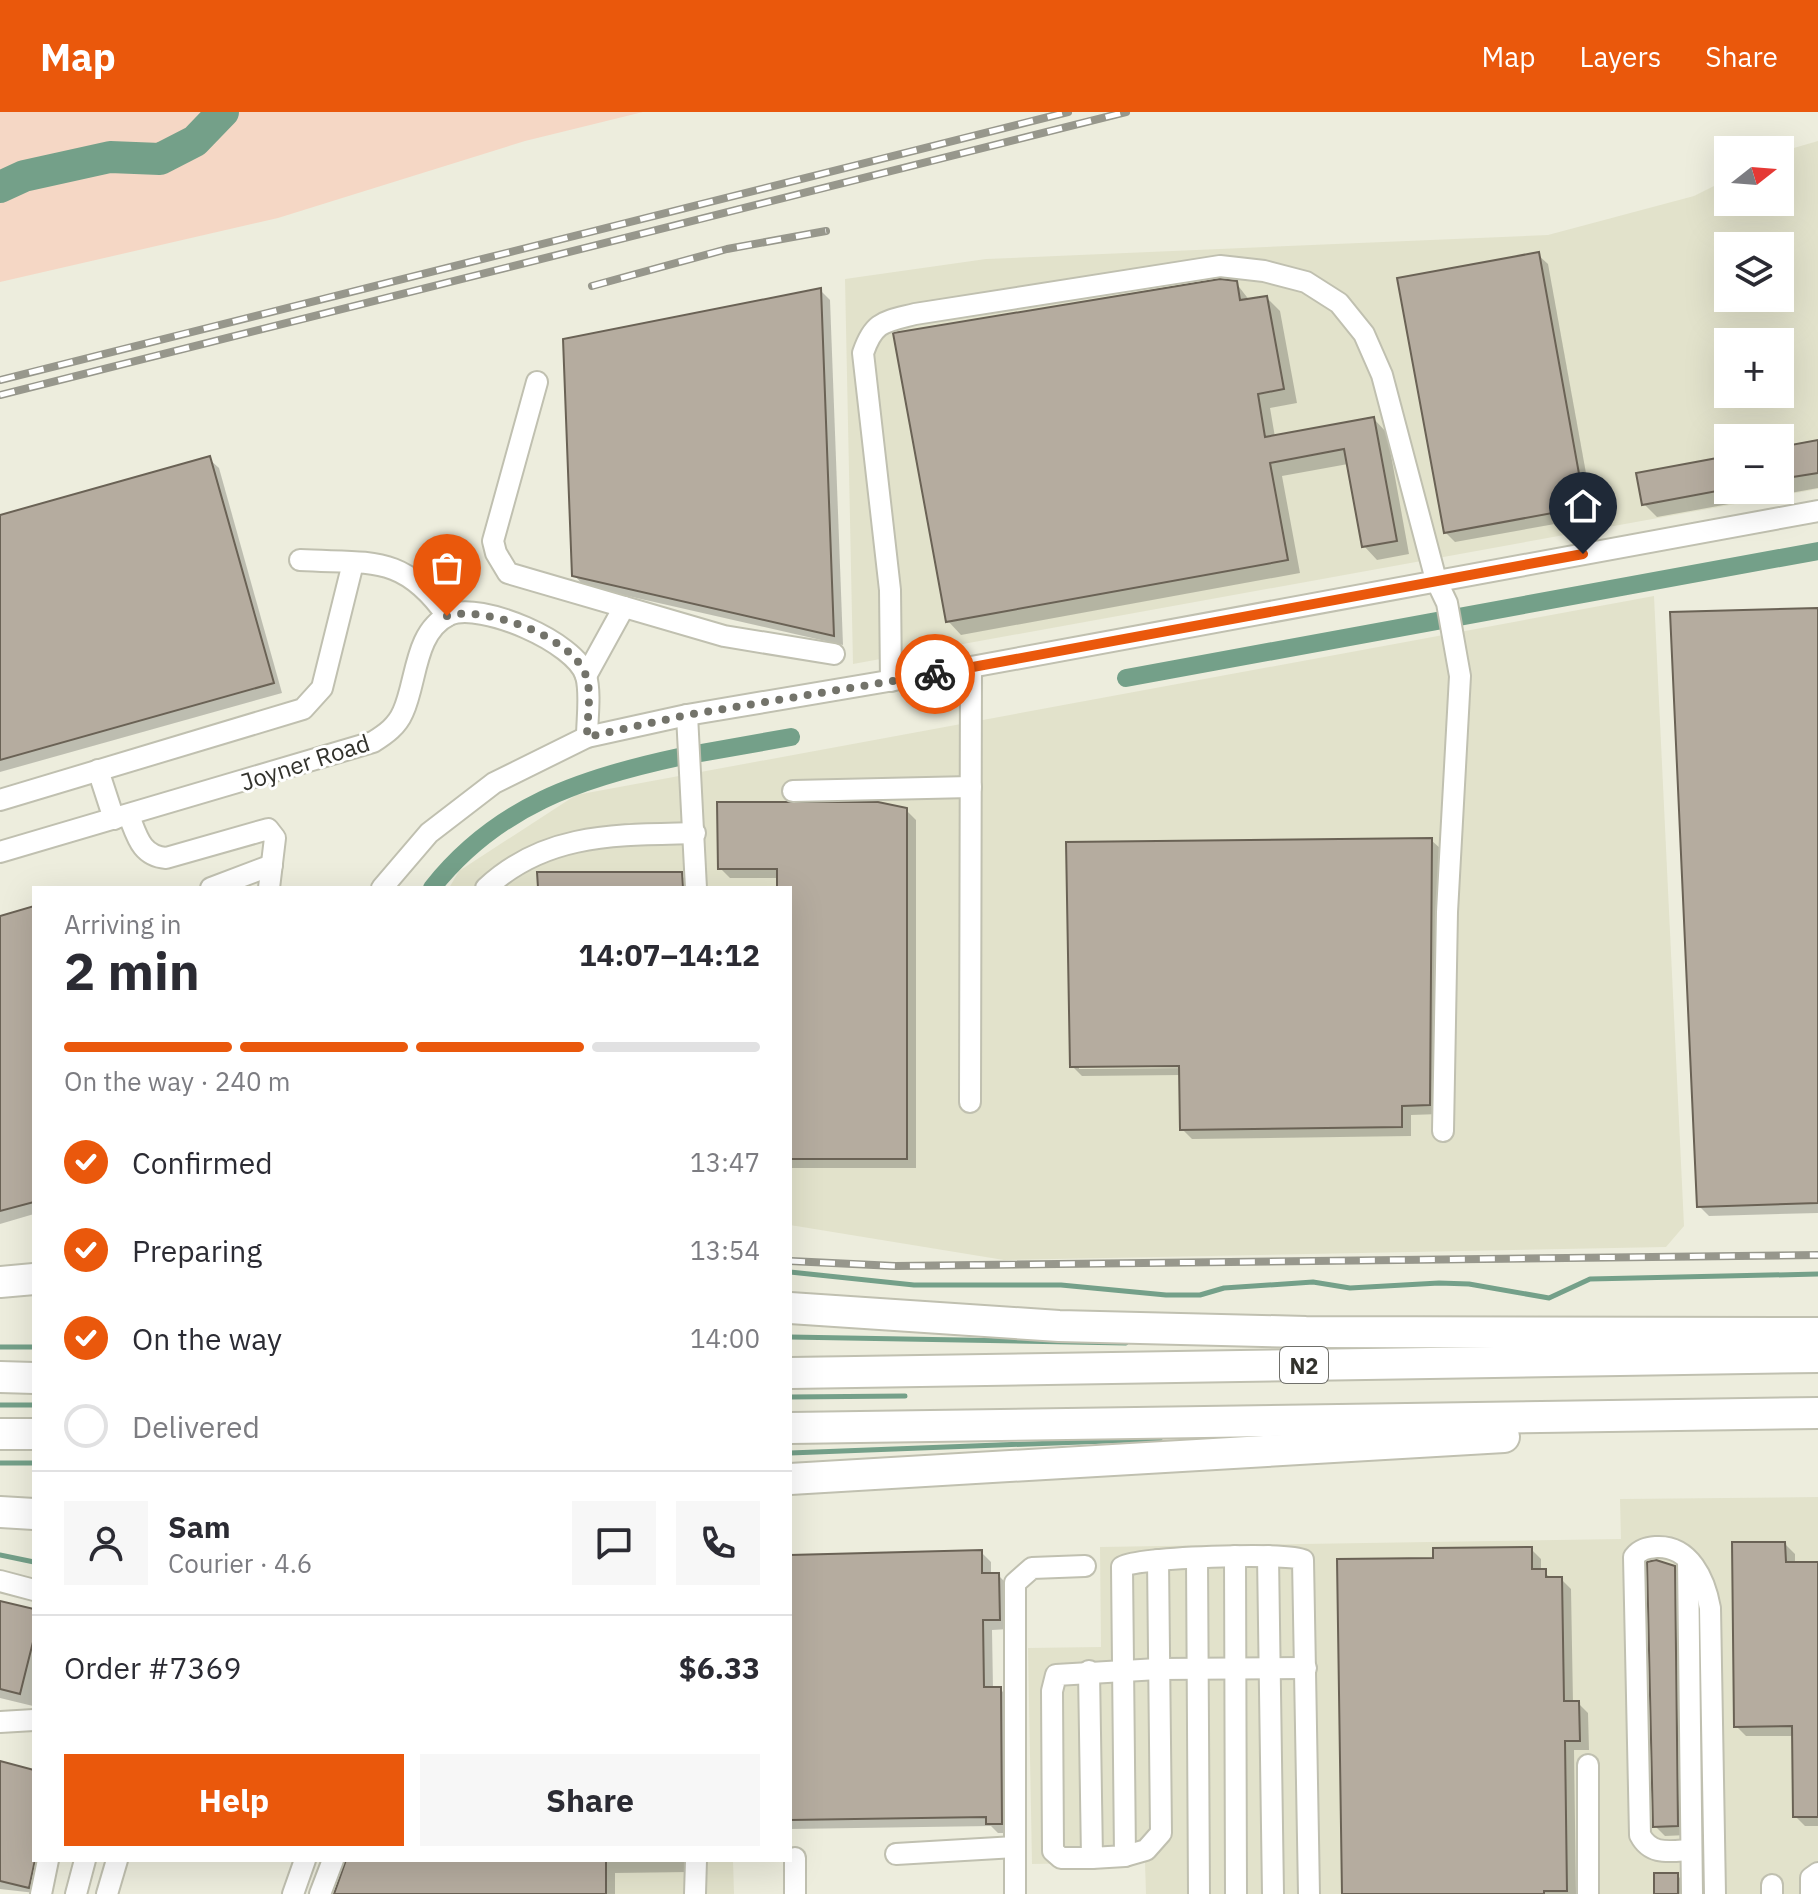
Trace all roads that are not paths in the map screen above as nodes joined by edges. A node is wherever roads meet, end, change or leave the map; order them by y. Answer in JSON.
{"nodes":[{"id":1,"x":537,"y":382,"type":"dead end"},
{"id":2,"x":1818,"y":511,"type":"edge"},
{"id":3,"x":300,"y":560,"type":"dead end"},
{"id":4,"x":353,"y":563,"type":"junction"},
{"id":5,"x":1436,"y":580,"type":"junction"},
{"id":6,"x":624,"y":607,"type":"junction"},
{"id":7,"x":447,"y":616,"type":"junction"},
{"id":8,"x":834,"y":654,"type":"dead end"},
{"id":9,"x":971,"y":667,"type":"junction"},
{"id":10,"x":586,"y":676,"type":"junction"},
{"id":11,"x":891,"y":681,"type":"junction"},
{"id":12,"x":687,"y":715,"type":"junction"},
{"id":13,"x":587,"y":737,"type":"junction"},
{"id":14,"x":98,"y":770,"type":"junction"},
{"id":15,"x":971,"y":787,"type":"junction"},
{"id":16,"x":793,"y":791,"type":"dead end"},
{"id":17,"x":0,"y":800,"type":"edge"},
{"id":18,"x":121,"y":817,"type":"junction"},
{"id":19,"x":695,"y":833,"type":"junction"},
{"id":20,"x":0,"y":852,"type":"edge"},
{"id":21,"x":272,"y":865,"type":"junction"},
{"id":22,"x":216,"y":886,"type":"edge"},
{"id":23,"x":269,"y":886,"type":"edge"},
{"id":24,"x":384,"y":886,"type":"edge"},
{"id":25,"x":489,"y":886,"type":"edge"},
{"id":26,"x":696,"y":886,"type":"edge"},
{"id":27,"x":970,"y":1102,"type":"dead end"},
{"id":28,"x":1443,"y":1131,"type":"dead end"},
{"id":29,"x":32,"y":1279,"type":"edge"},
{"id":30,"x":0,"y":1282,"type":"edge"},
{"id":31,"x":792,"y":1308,"type":"edge"},
{"id":32,"x":1818,"y":1333,"type":"edge"},
{"id":33,"x":1818,"y":1357,"type":"edge"},
{"id":34,"x":792,"y":1373,"type":"edge"},
{"id":35,"x":0,"y":1377,"type":"edge"},
{"id":36,"x":32,"y":1378,"type":"edge"},
{"id":37,"x":1781,"y":1413,"type":"junction"},
{"id":38,"x":1818,"y":1413,"type":"edge"},
{"id":39,"x":792,"y":1428,"type":"edge"},
{"id":40,"x":0,"y":1434,"type":"edge"},
{"id":41,"x":32,"y":1434,"type":"edge"},
{"id":42,"x":792,"y":1479,"type":"edge"},
{"id":43,"x":0,"y":1512,"type":"edge"},
{"id":44,"x":32,"y":1514,"type":"edge"},
{"id":45,"x":1235,"y":1556,"type":"junction"},
{"id":46,"x":1268,"y":1556,"type":"junction"},
{"id":47,"x":1197,"y":1559,"type":"junction"},
{"id":48,"x":1158,"y":1560,"type":"junction"},
{"id":49,"x":1688,"y":1560,"type":"junction"},
{"id":50,"x":1085,"y":1566,"type":"dead end"},
{"id":51,"x":0,"y":1581,"type":"edge"},
{"id":52,"x":32,"y":1589,"type":"edge"},
{"id":53,"x":1306,"y":1668,"type":"junction"},
{"id":54,"x":1158,"y":1669,"type":"junction"},
{"id":55,"x":1199,"y":1670,"type":"junction"},
{"id":56,"x":1236,"y":1670,"type":"junction"},
{"id":57,"x":1270,"y":1670,"type":"junction"},
{"id":58,"x":1089,"y":1671,"type":"junction"},
{"id":59,"x":1123,"y":1671,"type":"junction"},
{"id":60,"x":32,"y":1720,"type":"edge"},
{"id":61,"x":0,"y":1722,"type":"edge"},
{"id":62,"x":1588,"y":1765,"type":"dead end"},
{"id":63,"x":1015,"y":1847,"type":"junction"},
{"id":64,"x":1691,"y":1850,"type":"junction"},
{"id":65,"x":896,"y":1854,"type":"dead end"},
{"id":66,"x":1125,"y":1856,"type":"junction"},
{"id":67,"x":795,"y":1858,"type":"dead end"},
{"id":68,"x":1092,"y":1858,"type":"junction"},
{"id":69,"x":48,"y":1862,"type":"edge"},
{"id":70,"x":84,"y":1862,"type":"edge"},
{"id":71,"x":116,"y":1862,"type":"edge"},
{"id":72,"x":304,"y":1862,"type":"edge"},
{"id":73,"x":332,"y":1862,"type":"edge"},
{"id":74,"x":696,"y":1862,"type":"edge"},
{"id":75,"x":1818,"y":1873,"type":"edge"},
{"id":76,"x":41,"y":1894,"type":"edge"},
{"id":77,"x":76,"y":1894,"type":"edge"},
{"id":78,"x":107,"y":1894,"type":"edge"},
{"id":79,"x":293,"y":1894,"type":"edge"},
{"id":80,"x":320,"y":1894,"type":"edge"},
{"id":81,"x":695,"y":1894,"type":"edge"},
{"id":82,"x":795,"y":1894,"type":"edge"},
{"id":83,"x":1015,"y":1894,"type":"edge"},
{"id":84,"x":1199,"y":1894,"type":"edge"},
{"id":85,"x":1236,"y":1894,"type":"edge"},
{"id":86,"x":1273,"y":1894,"type":"edge"},
{"id":87,"x":1309,"y":1894,"type":"edge"},
{"id":88,"x":1588,"y":1894,"type":"edge"},
{"id":89,"x":1692,"y":1894,"type":"edge"},
{"id":90,"x":1715,"y":1894,"type":"edge"},
{"id":91,"x":1811,"y":1894,"type":"edge"}],
"edges":[{"from":1,"to":6,"type":"street"},
{"from":2,"to":5,"type":"street"},
{"from":3,"to":4,"type":"street"},
{"from":4,"to":7,"type":"street"},
{"from":4,"to":14,"type":"street"},
{"from":5,"to":9,"type":"street"},
{"from":5,"to":11,"type":"street"},
{"from":5,"to":28,"type":"street"},
{"from":6,"to":8,"type":"street"},
{"from":6,"to":10,"type":"street"},
{"from":7,"to":10,"type":"street"},
{"from":7,"to":18,"type":"street","name":"Joyner Road"},
{"from":9,"to":11,"type":"street"},
{"from":9,"to":15,"type":"street"},
{"from":10,"to":13,"type":"street"},
{"from":11,"to":12,"type":"street"},
{"from":12,"to":13,"type":"street"},
{"from":12,"to":19,"type":"street"},
{"from":13,"to":24,"type":"street"},
{"from":14,"to":17,"type":"street"},
{"from":14,"to":18,"type":"street"},
{"from":15,"to":16,"type":"street"},
{"from":15,"to":27,"type":"street"},
{"from":18,"to":20,"type":"street","name":"Joyner Road"},
{"from":18,"to":21,"type":"street"},
{"from":19,"to":25,"type":"street"},
{"from":19,"to":26,"type":"street"},
{"from":21,"to":22,"type":"street"},
{"from":21,"to":23,"type":"street"},
{"from":29,"to":30,"type":"highway"},
{"from":31,"to":32,"type":"highway"},
{"from":33,"to":34,"type":"highway","number":"N2"},
{"from":35,"to":36,"type":"highway"},
{"from":37,"to":38,"type":"highway"},
{"from":37,"to":39,"type":"highway"},
{"from":37,"to":42,"type":"highway"},
{"from":40,"to":41,"type":"highway"},
{"from":43,"to":44,"type":"highway"},
{"from":45,"to":46,"type":"street"},
{"from":45,"to":47,"type":"street"},
{"from":45,"to":56,"type":"street"},
{"from":46,"to":53,"type":"street"},
{"from":46,"to":57,"type":"street"},
{"from":47,"to":48,"type":"street"},
{"from":47,"to":55,"type":"street"},
{"from":48,"to":54,"type":"street"},
{"from":48,"to":59,"type":"street"},
{"from":49,"to":64,"type":"street"},
{"from":49,"to":64,"type":"street"},
{"from":49,"to":90,"type":"street"},
{"from":50,"to":63,"type":"street"},
{"from":51,"to":52,"type":"street"},
{"from":53,"to":57,"type":"street"},
{"from":53,"to":87,"type":"street"},
{"from":54,"to":55,"type":"street"},
{"from":54,"to":59,"type":"street"},
{"from":54,"to":66,"type":"street"},
{"from":55,"to":56,"type":"street"},
{"from":55,"to":84,"type":"street"},
{"from":56,"to":57,"type":"street"},
{"from":56,"to":85,"type":"street"},
{"from":57,"to":86,"type":"street"},
{"from":58,"to":59,"type":"street"},
{"from":58,"to":68,"type":"street"},
{"from":58,"to":68,"type":"street"},
{"from":59,"to":66,"type":"street"},
{"from":60,"to":61,"type":"street"},
{"from":62,"to":88,"type":"street"},
{"from":63,"to":65,"type":"street"},
{"from":63,"to":83,"type":"street"},
{"from":64,"to":89,"type":"street"},
{"from":66,"to":68,"type":"street"},
{"from":67,"to":82,"type":"street"},
{"from":69,"to":76,"type":"street"},
{"from":70,"to":77,"type":"street"},
{"from":71,"to":78,"type":"street"},
{"from":72,"to":79,"type":"street"},
{"from":73,"to":80,"type":"street"},
{"from":74,"to":81,"type":"street"},
{"from":75,"to":91,"type":"street"}]}
